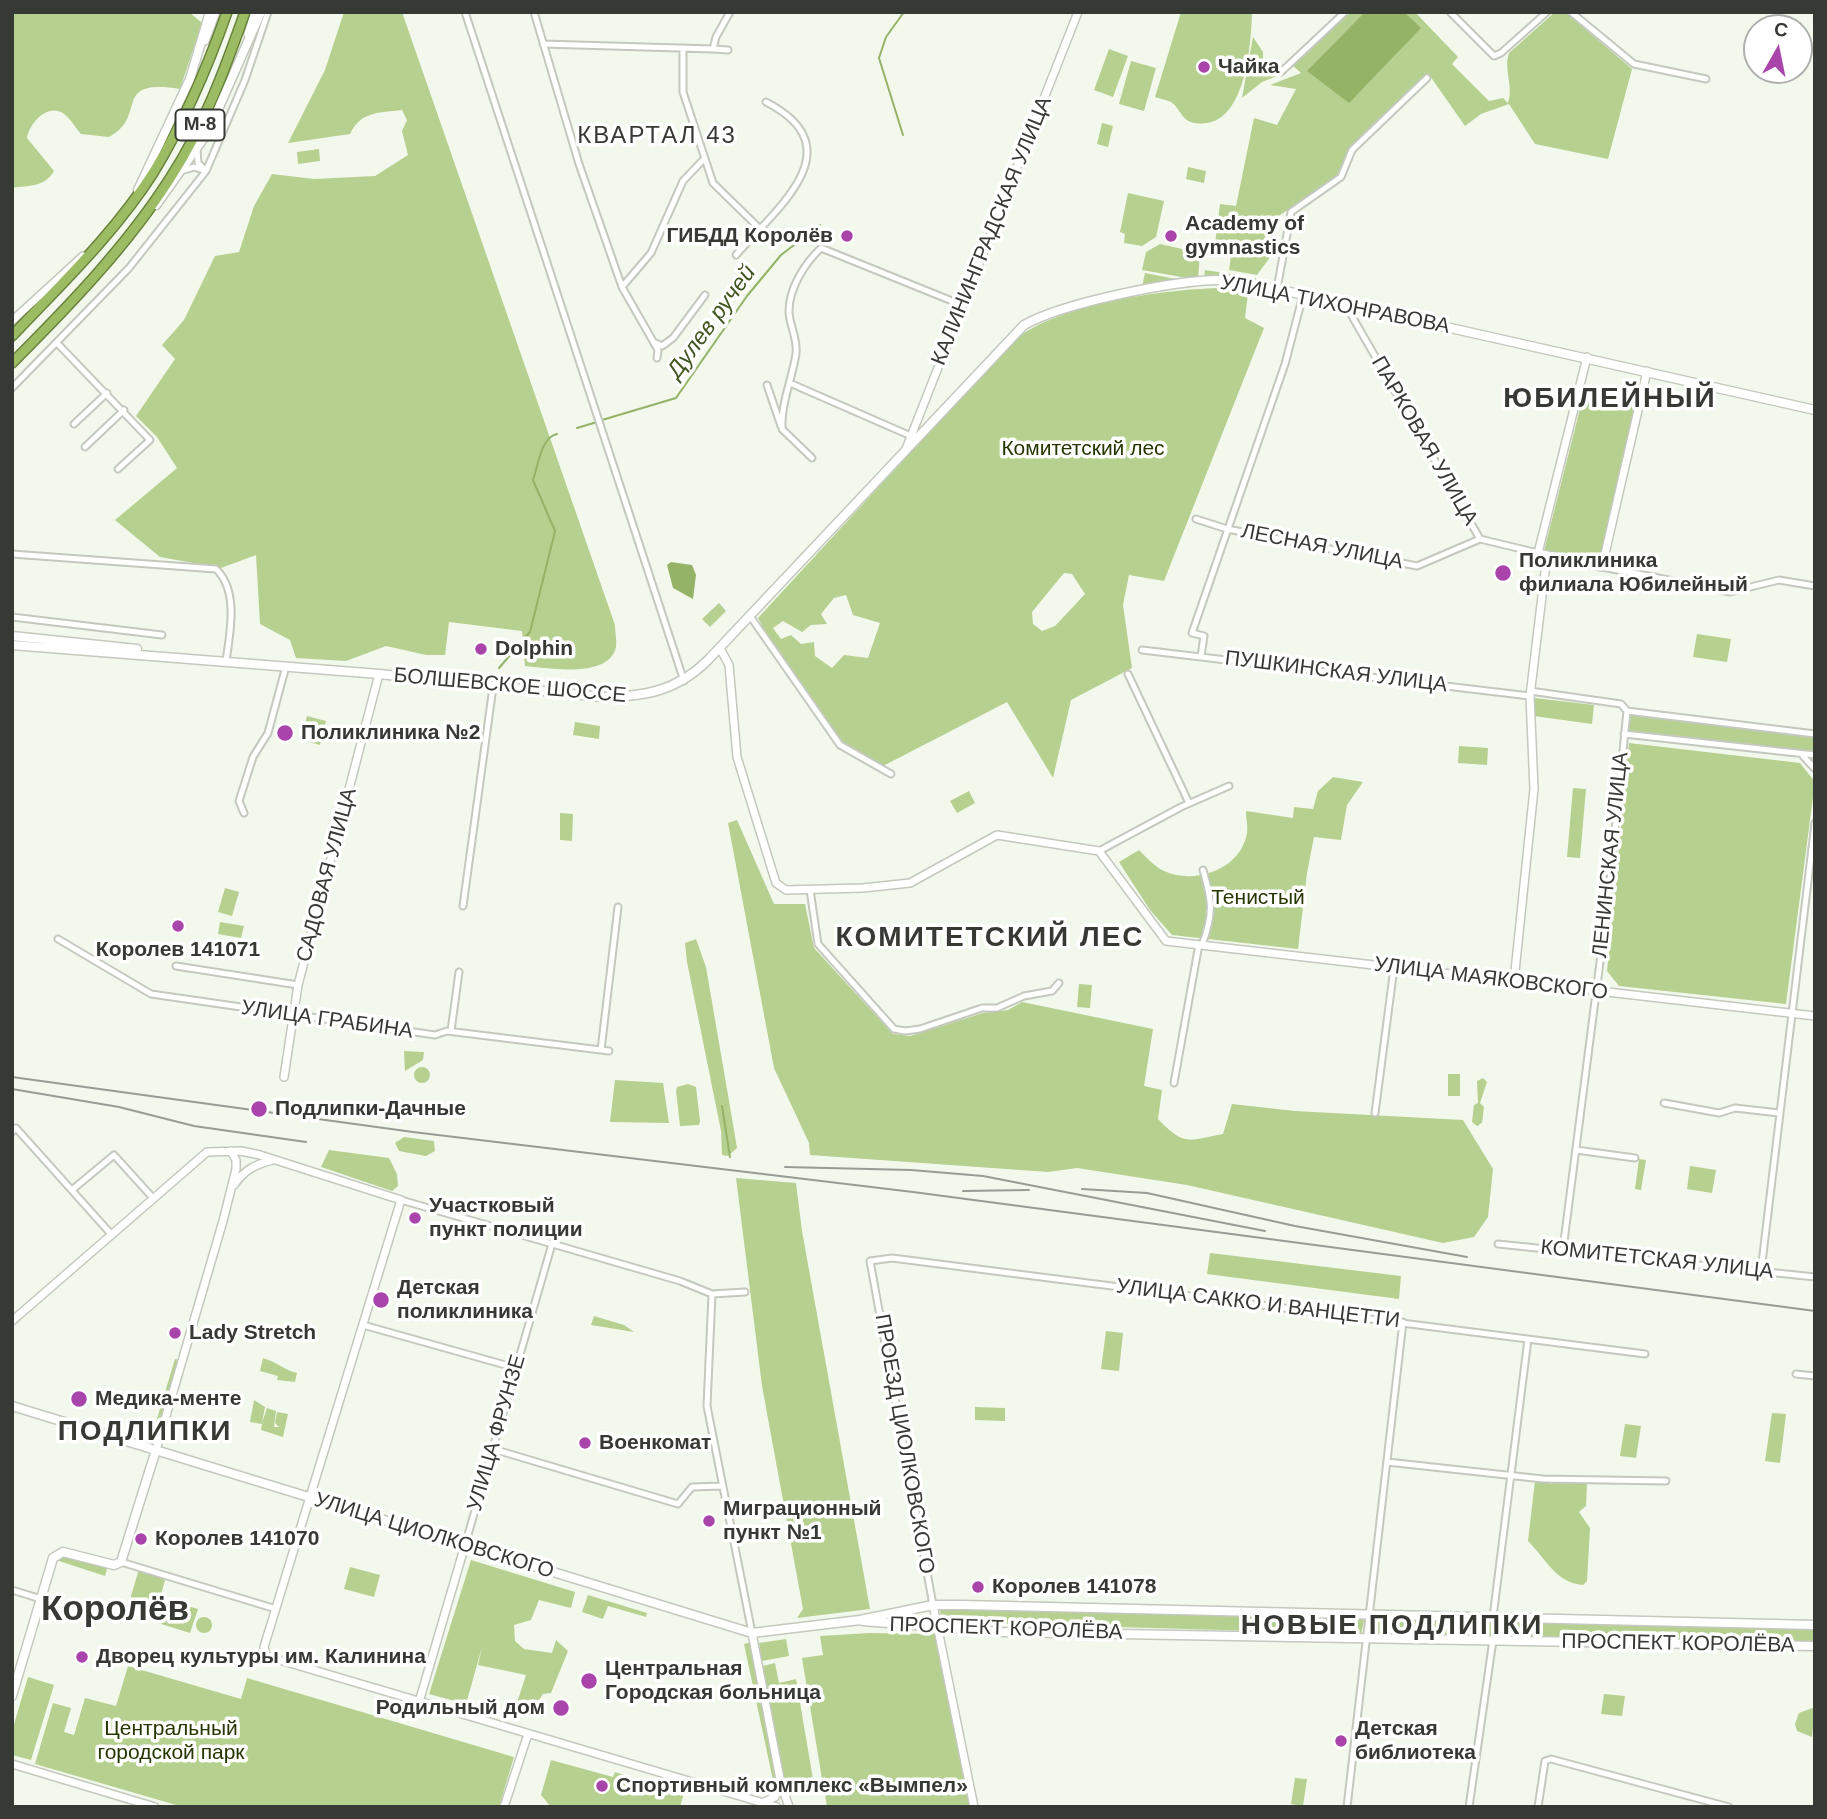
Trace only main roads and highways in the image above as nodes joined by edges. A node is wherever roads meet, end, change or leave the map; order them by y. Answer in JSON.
{"nodes":[{"id":1,"x":210,"y":12,"type":"edge"},
{"id":2,"x":227,"y":12,"type":"edge"},
{"id":3,"x":245,"y":12,"type":"edge"},
{"id":4,"x":261,"y":12,"type":"edge"},
{"id":5,"x":132,"y":203,"type":"junction"},
{"id":6,"x":136,"y":227,"type":"junction"},
{"id":7,"x":12,"y":336,"type":"edge"},
{"id":8,"x":12,"y":363,"type":"edge"},
{"id":9,"x":1815,"y":410,"type":"edge"},
{"id":10,"x":906,"y":449,"type":"joint"},
{"id":11,"x":12,"y":636,"type":"edge"},
{"id":12,"x":12,"y":645,"type":"edge"},
{"id":13,"x":178,"y":656,"type":"junction"},
{"id":14,"x":12,"y":1406,"type":"edge"},
{"id":15,"x":156,"y":1450,"type":"junction"},
{"id":16,"x":859,"y":1620,"type":"junction"},
{"id":17,"x":1815,"y":1625,"type":"edge"},
{"id":18,"x":1815,"y":1646,"type":"edge"},
{"id":19,"x":12,"y":1696,"type":"edge"}],
"edges":[{"from":1,"to":5,"type":"main road"},
{"from":2,"to":5,"type":"highway","number":"М-8"},
{"from":3,"to":6,"type":"highway","number":"М-8"},
{"from":4,"to":6,"type":"main road"},
{"from":5,"to":7,"type":"highway","number":"М-8"},
{"from":6,"to":8,"type":"highway","number":"М-8"},
{"from":9,"to":10,"type":"main road","name":"УЛИЦА ТИХОНРАВОВА"},
{"from":10,"to":13,"type":"main road","name":"БОЛШЕВСКОЕ ШОССЕ"},
{"from":11,"to":13,"type":"main road"},
{"from":12,"to":13,"type":"main road","name":"БОЛШЕВСКОЕ ШОССЕ"},
{"from":14,"to":15,"type":"main road","name":"УЛИЦА ЦИОЛКОВСКОГО"},
{"from":15,"to":16,"type":"main road","name":"УЛИЦА ЦИОЛКОВСКОГО"},
{"from":15,"to":19,"type":"main road"},
{"from":16,"to":17,"type":"main road","name":"ПРОСПЕКТ КОРОЛЁВА"},
{"from":16,"to":18,"type":"main road","name":"ПРОСПЕКТ КОРОЛЁВА"}]}
